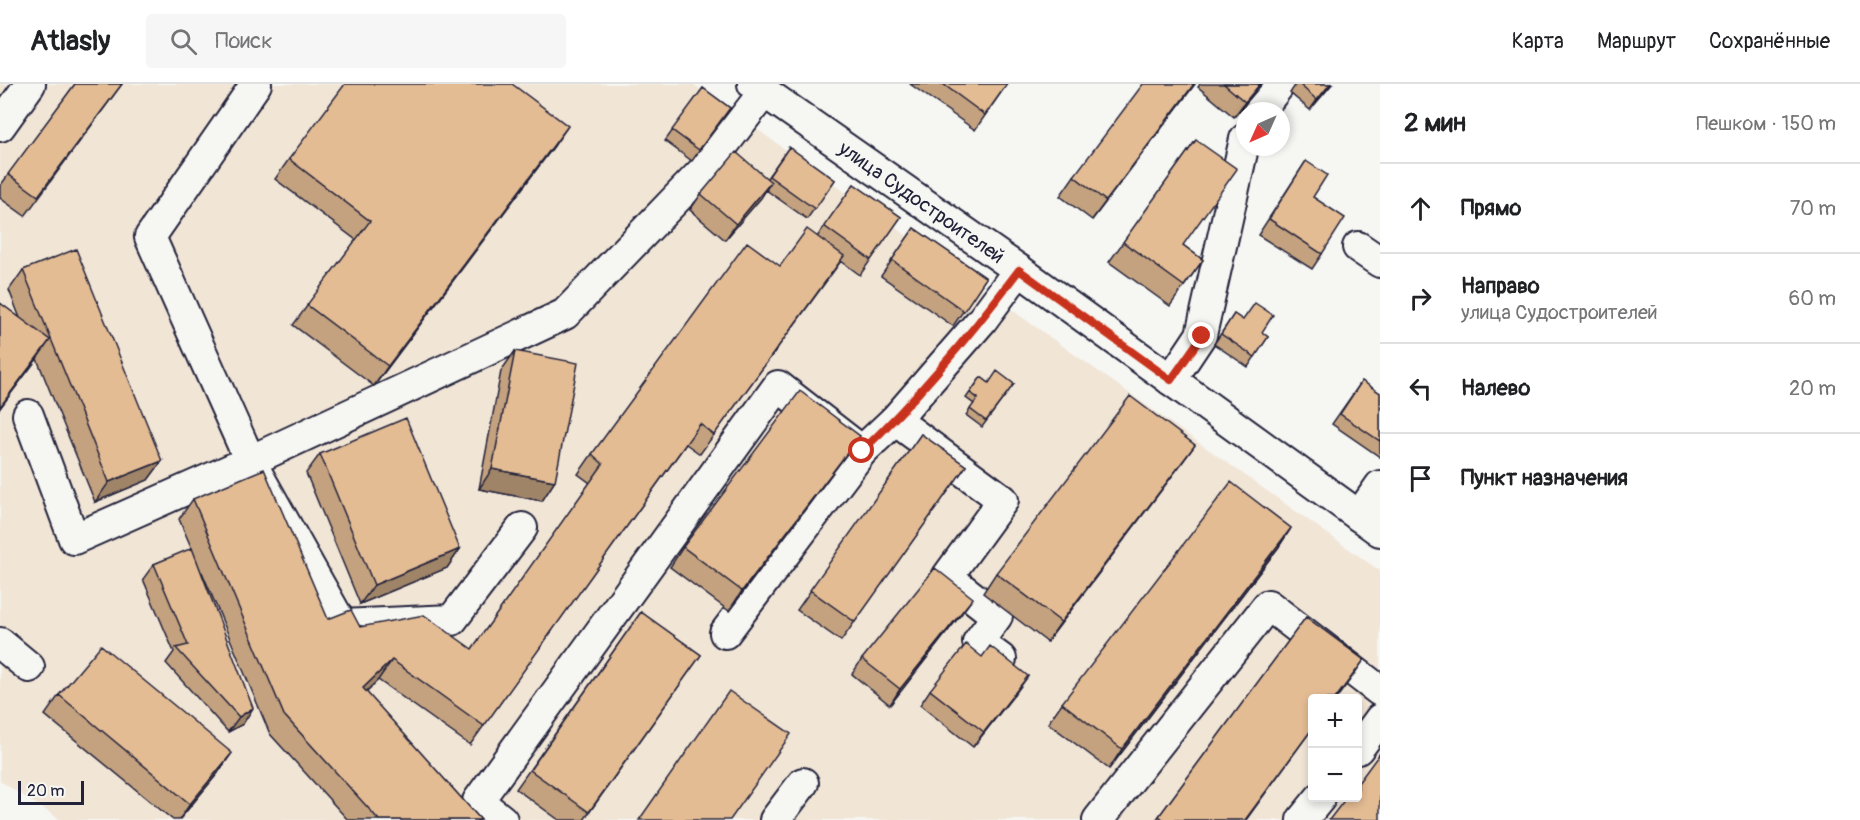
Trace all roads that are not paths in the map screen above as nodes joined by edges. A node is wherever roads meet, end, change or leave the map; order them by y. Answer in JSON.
{"nodes":[{"id":1,"x":30,"y":84,"type":"edge"},
{"id":2,"x":256,"y":84,"type":"edge"},
{"id":3,"x":1280,"y":84,"type":"edge"},
{"id":4,"x":759,"y":88,"type":"edge"},
{"id":5,"x":1266,"y":102,"type":"edge"},
{"id":6,"x":0,"y":126,"type":"edge"},
{"id":7,"x":1241,"y":156,"type":"edge"},
{"id":8,"x":1019,"y":270,"type":"junction"},
{"id":9,"x":1171,"y":380,"type":"junction"},
{"id":10,"x":27,"y":415,"type":"dead end"},
{"id":11,"x":895,"y":420,"type":"junction"},
{"id":12,"x":862,"y":451,"type":"junction"},
{"id":13,"x":250,"y":461,"type":"junction"},
{"id":14,"x":1380,"y":486,"type":"edge"},
{"id":15,"x":1370,"y":523,"type":"edge"},
{"id":16,"x":522,"y":528,"type":"dead end"},
{"id":17,"x":725,"y":633,"type":"dead end"},
{"id":18,"x":0,"y":643,"type":"edge"},
{"id":19,"x":1001,"y":659,"type":"edge"},
{"id":20,"x":29,"y":667,"type":"dead end"},
{"id":21,"x":1380,"y":691,"type":"edge"},
{"id":22,"x":1380,"y":720,"type":"edge"},
{"id":23,"x":1362,"y":743,"type":"edge"},
{"id":24,"x":803,"y":783,"type":"dead end"},
{"id":25,"x":1317,"y":802,"type":"edge"},
{"id":26,"x":502,"y":820,"type":"edge"},
{"id":27,"x":775,"y":820,"type":"edge"},
{"id":28,"x":1098,"y":820,"type":"edge"},
{"id":29,"x":1302,"y":820,"type":"edge"}],
"edges":[{"from":1,"to":6,"type":"street"},
{"from":2,"to":13,"type":"street"},
{"from":3,"to":5,"type":"street"},
{"from":4,"to":8,"type":"street","name":"улица Судостроителей"},
{"from":4,"to":13,"type":"street"},
{"from":7,"to":9,"type":"street"},
{"from":8,"to":9,"type":"street","name":"улица Судостроителей"},
{"from":8,"to":11,"type":"street"},
{"from":9,"to":15,"type":"street","name":"улица Судостроителей"},
{"from":10,"to":13,"type":"street"},
{"from":11,"to":12,"type":"street"},
{"from":11,"to":19,"type":"street"},
{"from":12,"to":17,"type":"street"},
{"from":12,"to":26,"type":"street"},
{"from":13,"to":16,"type":"street"},
{"from":14,"to":15,"type":"street"},
{"from":18,"to":20,"type":"street"},
{"from":21,"to":28,"type":"street"},
{"from":22,"to":23,"type":"street"},
{"from":24,"to":27,"type":"street"},
{"from":25,"to":29,"type":"street"}]}
